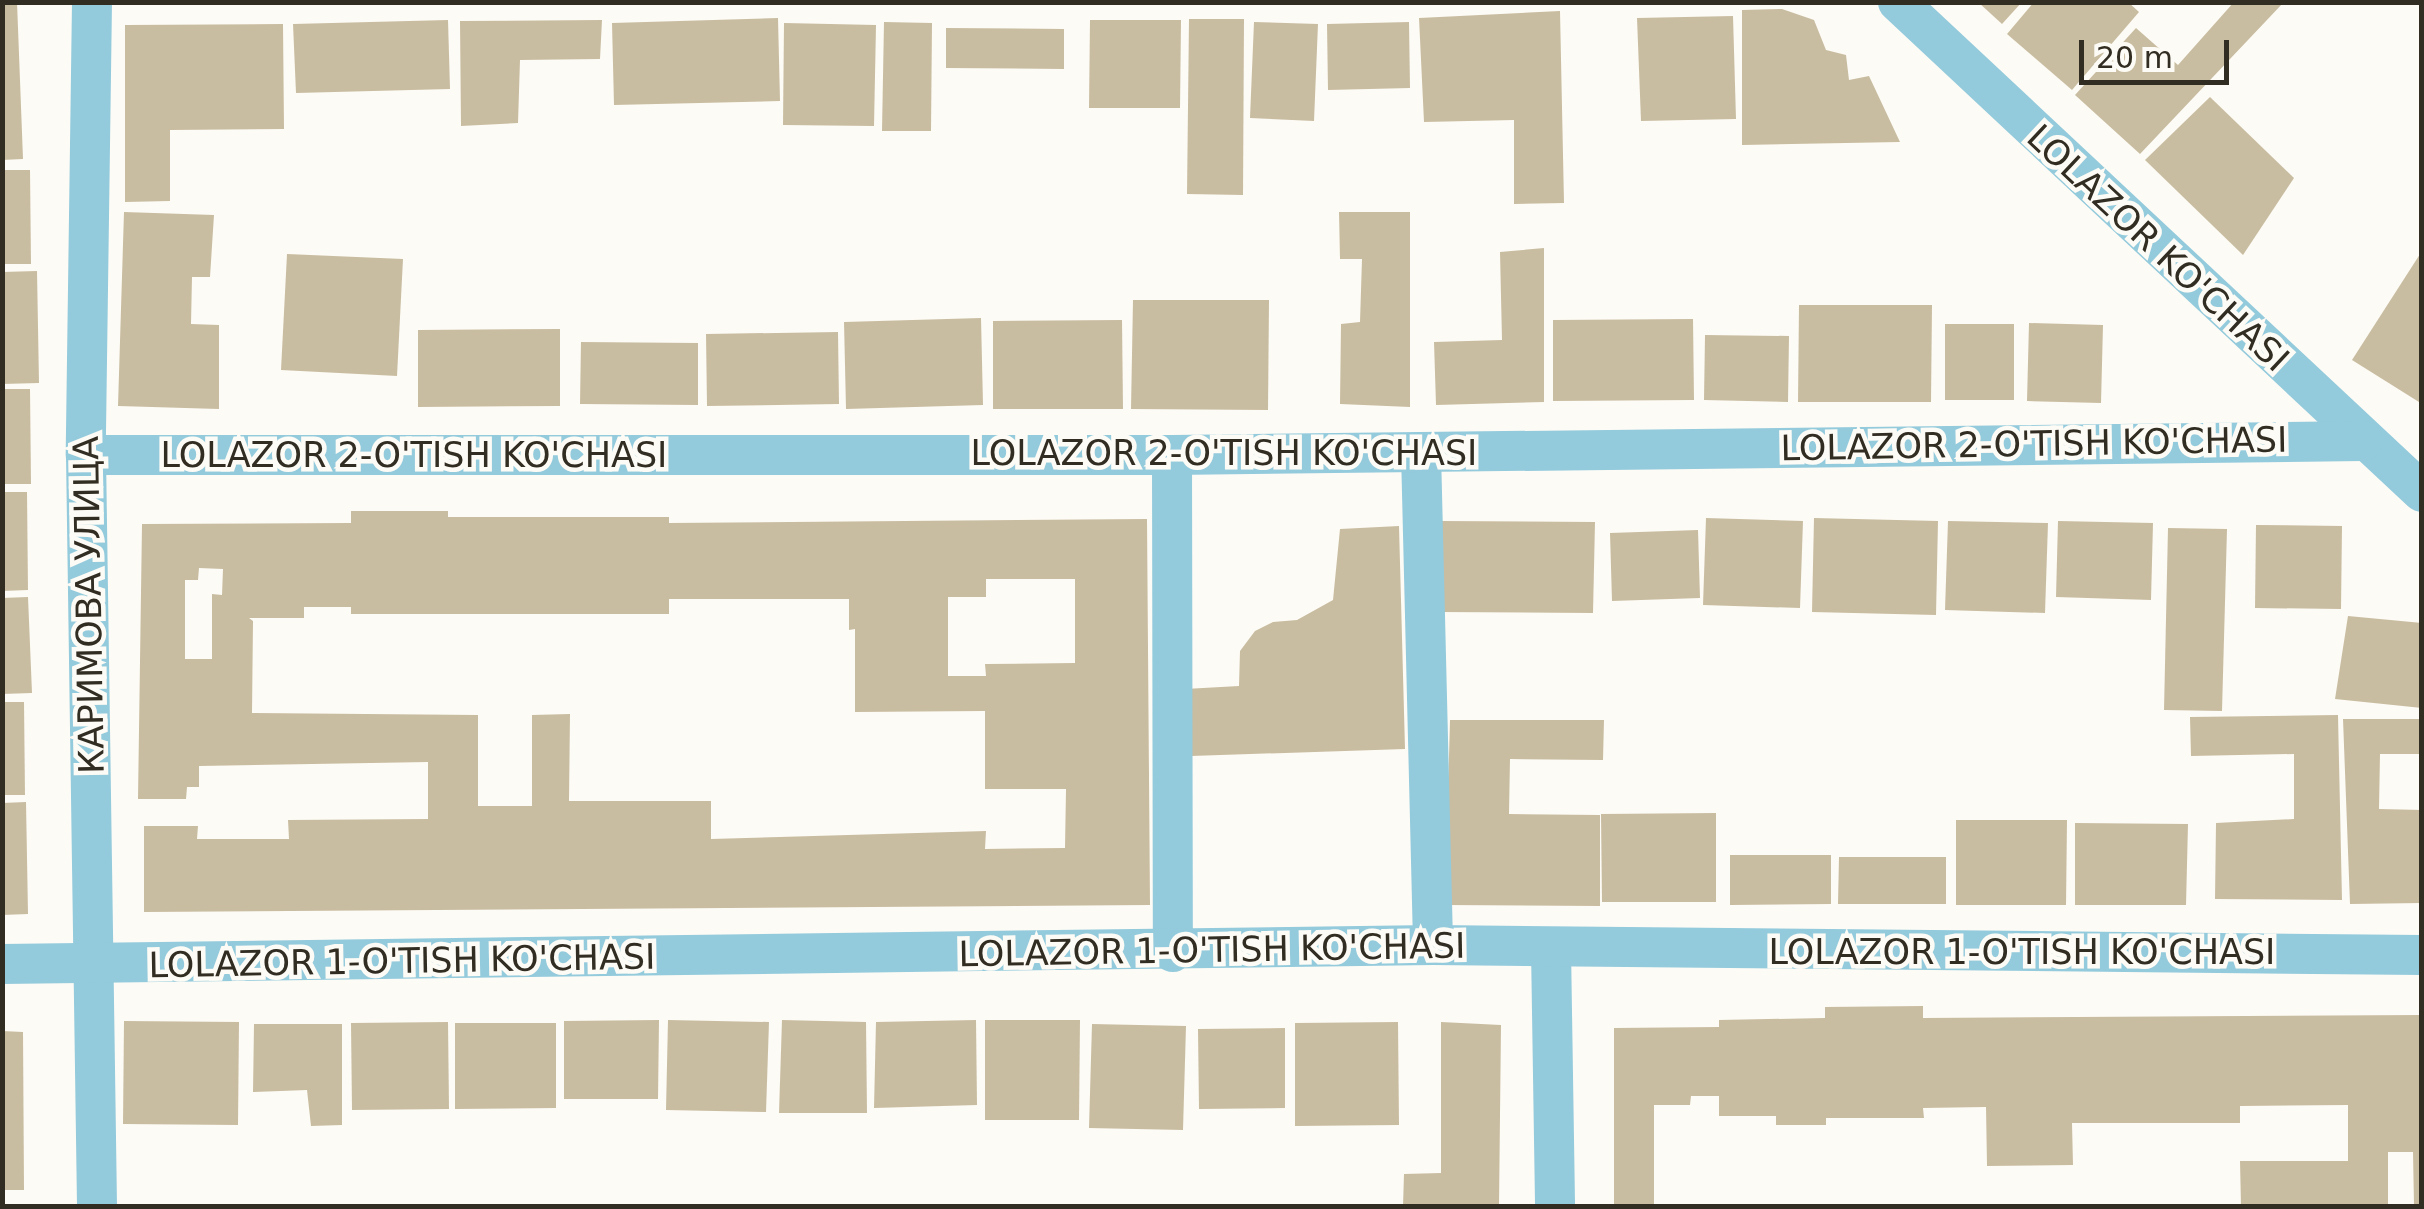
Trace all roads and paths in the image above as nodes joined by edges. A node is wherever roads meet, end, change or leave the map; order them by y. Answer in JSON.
{"nodes":[{"id":1,"x":92,"y":2,"type":"edge"},
{"id":2,"x":1898,"y":2,"type":"edge"},
{"id":3,"x":2362,"y":441,"type":"junction"},
{"id":4,"x":1420,"y":452,"type":"junction"},
{"id":5,"x":1172,"y":455,"type":"junction"},
{"id":6,"x":86,"y":456,"type":"junction"},
{"id":7,"x":2420,"y":489,"type":"edge"},
{"id":8,"x":1433,"y":946,"type":"junction"},
{"id":9,"x":1550,"y":948,"type":"junction"},
{"id":10,"x":1173,"y":952,"type":"junction"},
{"id":11,"x":2422,"y":955,"type":"edge"},
{"id":12,"x":2,"y":964,"type":"edge"},
{"id":13,"x":96,"y":964,"type":"junction"},
{"id":14,"x":98,"y":1206,"type":"edge"},
{"id":15,"x":1555,"y":1206,"type":"edge"}],
"edges":[{"from":1,"to":6,"type":"street","name":"КАРИМОВА УЛИЦА"},
{"from":2,"to":3,"type":"street","name":"LOLAZOR KO'CHASI"},
{"from":3,"to":4,"type":"street","name":"LOLAZOR 2-O'TISH KO'CHASI"},
{"from":3,"to":7,"type":"street","name":"LOLAZOR KO'CHASI"},
{"from":4,"to":5,"type":"street","name":"LOLAZOR 2-O'TISH KO'CHASI"},
{"from":4,"to":8,"type":"street"},
{"from":5,"to":6,"type":"street","name":"LOLAZOR 2-O'TISH KO'CHASI"},
{"from":5,"to":10,"type":"street"},
{"from":6,"to":13,"type":"street","name":"КАРИМОВА УЛИЦА"},
{"from":8,"to":9,"type":"street","name":"LOLAZOR 1-O'TISH KO'CHASI"},
{"from":8,"to":10,"type":"street","name":"LOLAZOR 1-O'TISH KO'CHASI"},
{"from":9,"to":11,"type":"street","name":"LOLAZOR 1-O'TISH KO'CHASI"},
{"from":9,"to":15,"type":"street"},
{"from":10,"to":13,"type":"street","name":"LOLAZOR 1-O'TISH KO'CHASI"},
{"from":12,"to":13,"type":"street","name":"LOLAZOR 1-O'TISH KO'CHASI"},
{"from":13,"to":14,"type":"street","name":"КАРИМОВА УЛИЦА"}]}
